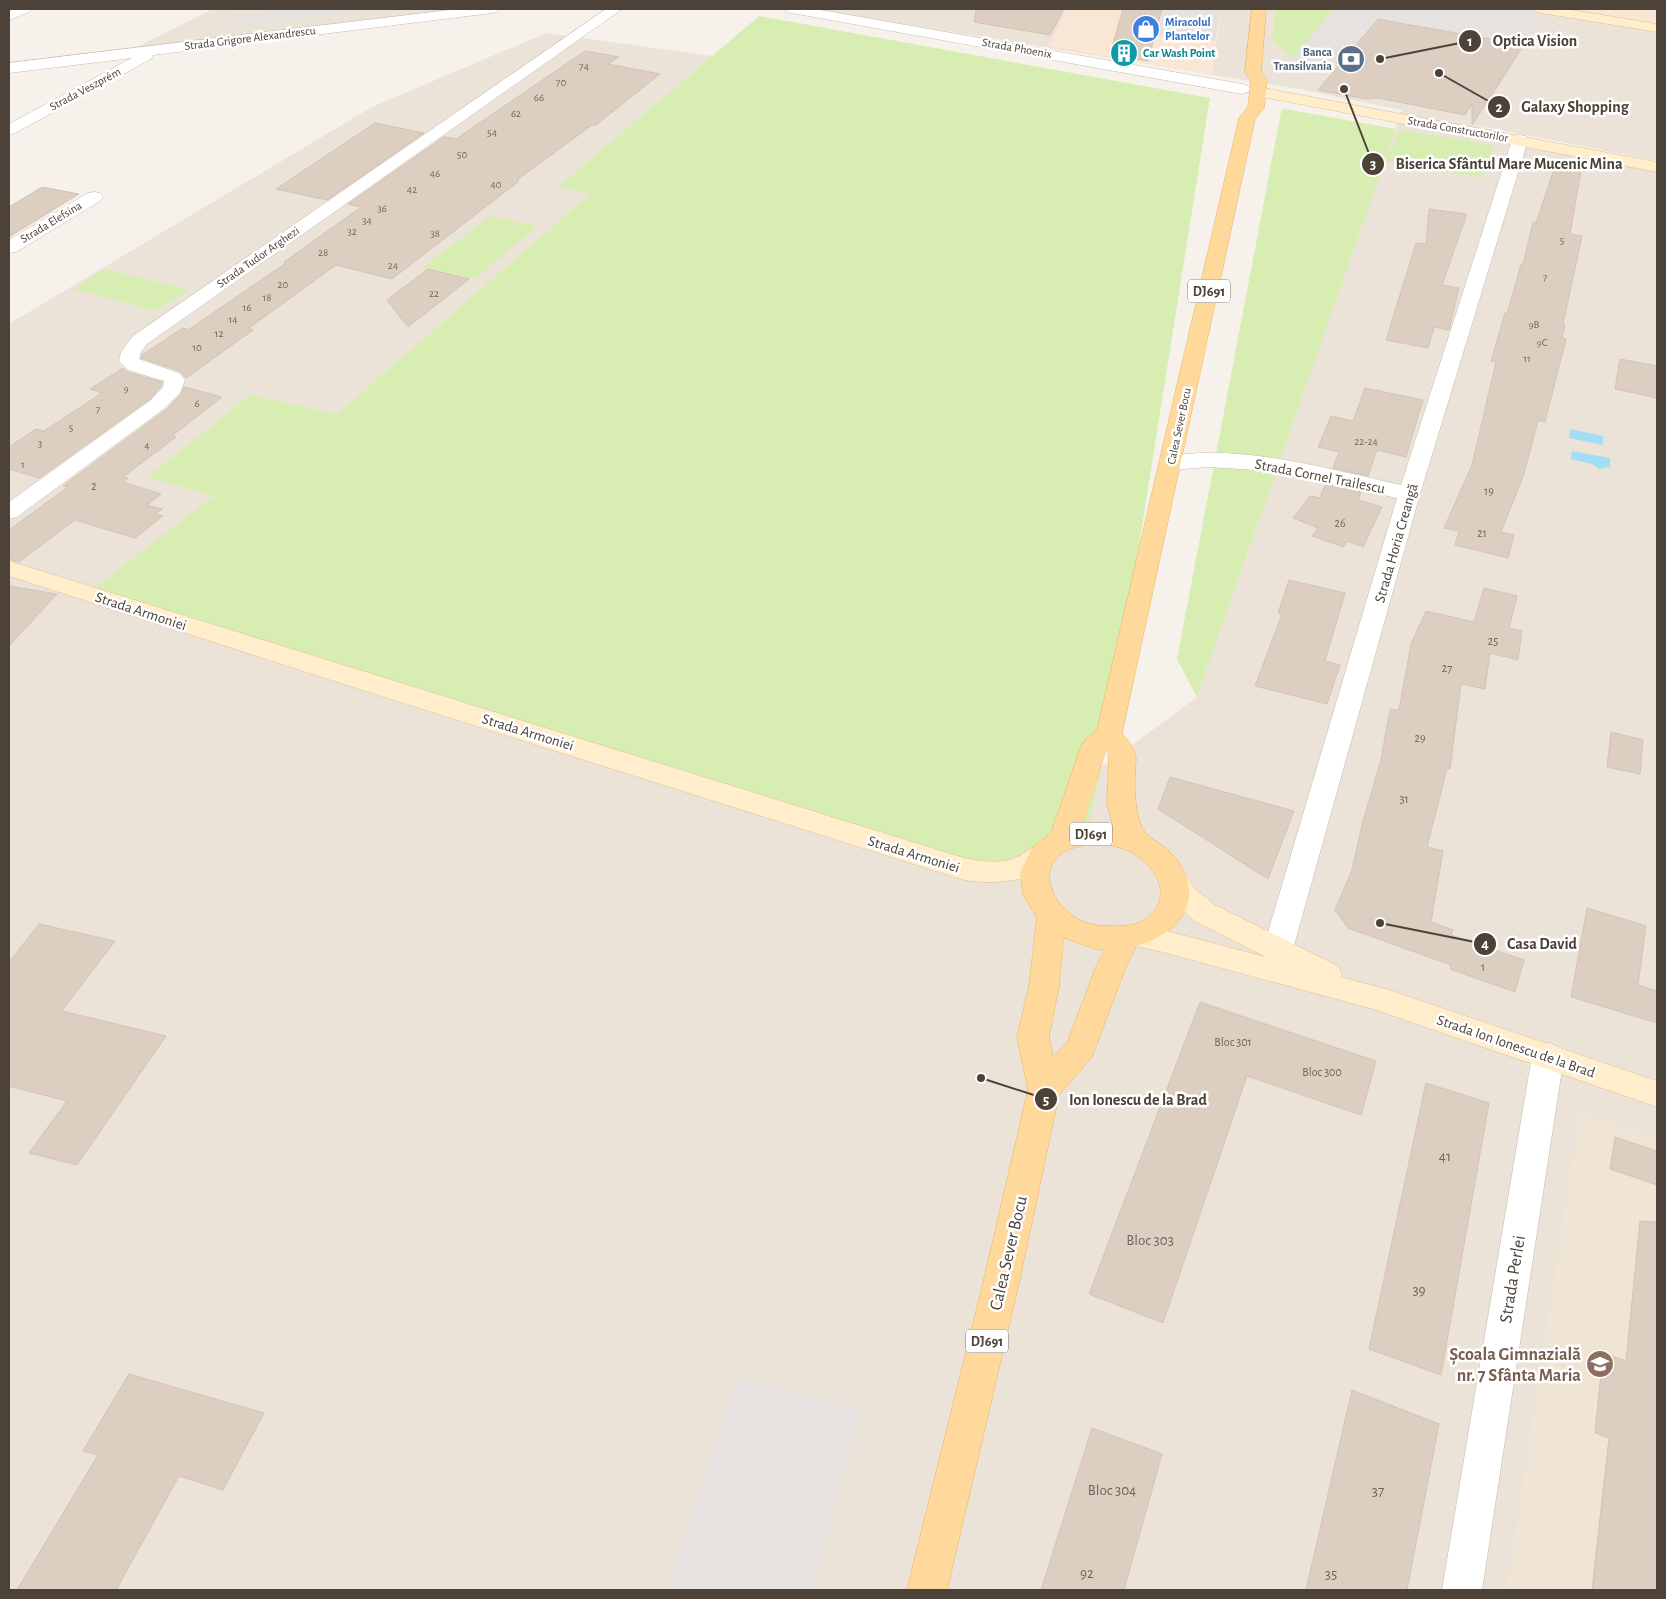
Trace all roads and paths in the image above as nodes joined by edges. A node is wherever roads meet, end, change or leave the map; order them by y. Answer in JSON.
{"nodes":[{"id":1,"x":24,"y":9,"type":"edge"},
{"id":2,"x":492,"y":9,"type":"edge"},
{"id":3,"x":615,"y":9,"type":"edge"},
{"id":4,"x":792,"y":9,"type":"edge"},
{"id":5,"x":1259,"y":9,"type":"edge"},
{"id":6,"x":1541,"y":9,"type":"edge"},
{"id":7,"x":9,"y":16,"type":"edge"},
{"id":8,"x":1657,"y":28,"type":"edge"},
{"id":9,"x":161,"y":48,"type":"junction"},
{"id":10,"x":9,"y":68,"type":"edge"},
{"id":11,"x":1250,"y":90,"type":"junction"},
{"id":12,"x":9,"y":130,"type":"edge"},
{"id":13,"x":1520,"y":140,"type":"junction"},
{"id":14,"x":1657,"y":167,"type":"edge"},
{"id":15,"x":94,"y":197,"type":"dead end"},
{"id":16,"x":9,"y":248,"type":"edge"},
{"id":17,"x":1171,"y":463,"type":"junction"},
{"id":18,"x":1409,"y":494,"type":"junction"},
{"id":19,"x":9,"y":512,"type":"edge"},
{"id":20,"x":9,"y":568,"type":"edge"},
{"id":21,"x":1109,"y":734,"type":"junction"},
{"id":22,"x":1140,"y":844,"type":"junction"},
{"id":23,"x":1054,"y":846,"type":"junction"},
{"id":24,"x":1173,"y":878,"type":"junction"},
{"id":25,"x":1052,"y":918,"type":"junction"},
{"id":26,"x":1130,"y":937,"type":"junction"},
{"id":27,"x":1278,"y":949,"type":"junction"},
{"id":28,"x":1375,"y":998,"type":"junction"},
{"id":29,"x":1548,"y":1056,"type":"junction"},
{"id":30,"x":1044,"y":1090,"type":"junction"},
{"id":31,"x":1657,"y":1094,"type":"edge"},
{"id":32,"x":927,"y":1590,"type":"edge"},
{"id":33,"x":1462,"y":1590,"type":"edge"}],
"edges":[{"from":1,"to":7,"type":"street"},
{"from":2,"to":9,"type":"street","name":"Strada Grigore Alexandrescu"},
{"from":3,"to":19,"type":"street","name":"Strada Tudor Arghezi"},
{"from":4,"to":11,"type":"street","name":"Strada Phoenix"},
{"from":5,"to":11,"type":"main road"},
{"from":6,"to":8,"type":"street"},
{"from":9,"to":10,"type":"street","name":"Strada Grigore Alexandrescu"},
{"from":9,"to":12,"type":"street","name":"Strada Veszprém"},
{"from":11,"to":13,"type":"street","name":"Strada Constructorilor"},
{"from":11,"to":17,"type":"main road","name":"Calea Sever Bocu","number":"DJ691"},
{"from":13,"to":14,"type":"street","name":"Strada Constructorilor"},
{"from":13,"to":18,"type":"street","name":"Strada Horia Creangă"},
{"from":15,"to":16,"type":"street","name":"Strada Elefsina"},
{"from":17,"to":18,"type":"street","name":"Strada Cornel Trailescu"},
{"from":17,"to":21,"type":"main road","name":"Calea Sever Bocu","number":"DJ691"},
{"from":18,"to":27,"type":"street","name":"Strada Horia Creangă"},
{"from":20,"to":23,"type":"street","name":"Strada Armoniei"},
{"from":21,"to":22,"type":"main road","number":"DJ691"},
{"from":21,"to":23,"type":"main road","number":"DJ691"},
{"from":22,"to":23,"type":"main road","number":"DJ691"},
{"from":22,"to":24,"type":"main road","number":"DJ691"},
{"from":23,"to":25,"type":"main road","number":"DJ691"},
{"from":24,"to":26,"type":"main road","number":"DJ691"},
{"from":24,"to":27,"type":"street","name":"Strada Ion Ionescu de la Brad"},
{"from":25,"to":26,"type":"main road","number":"DJ691"},
{"from":25,"to":30,"type":"main road","name":"Calea Sever Bocu","number":"DJ691"},
{"from":26,"to":28,"type":"street","name":"Strada Ion Ionescu de la Brad"},
{"from":26,"to":30,"type":"main road","name":"Calea Sever Bocu","number":"DJ691"},
{"from":27,"to":28,"type":"street","name":"Strada Ion Ionescu de la Brad"},
{"from":28,"to":29,"type":"street","name":"Strada Ion Ionescu de la Brad"},
{"from":29,"to":31,"type":"street","name":"Strada Ion Ionescu de la Brad"},
{"from":29,"to":33,"type":"street","name":"Strada Perlei"},
{"from":30,"to":32,"type":"main road","name":"Calea Sever Bocu","number":"DJ691"}]}
